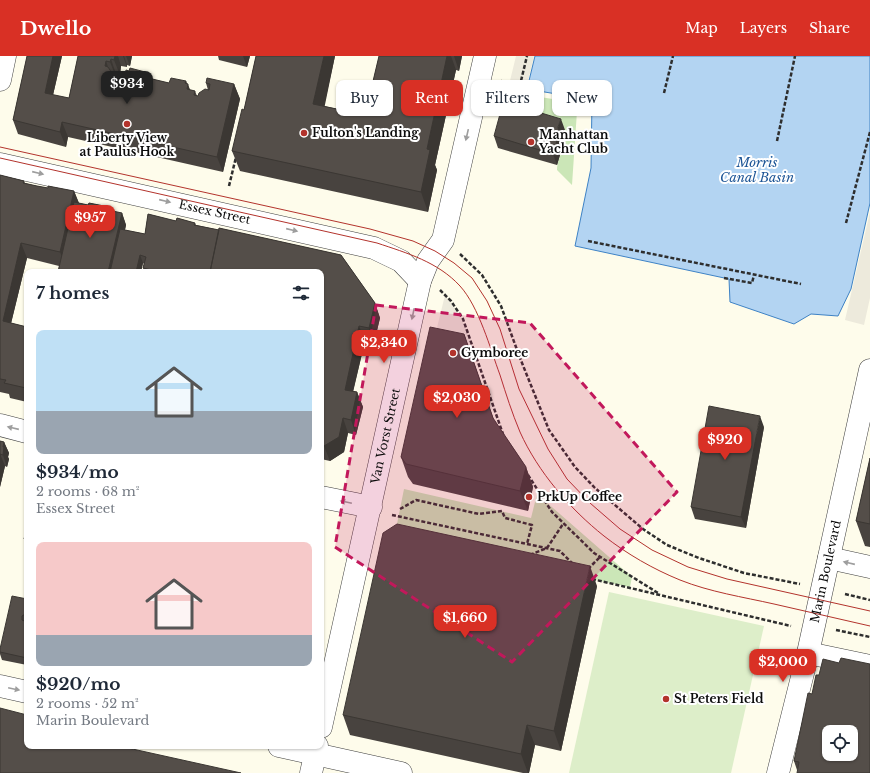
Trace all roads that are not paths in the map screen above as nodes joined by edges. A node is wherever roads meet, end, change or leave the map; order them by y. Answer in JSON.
{"nodes":[{"id":1,"x":5,"y":56,"type":"edge"},
{"id":2,"x":485,"y":56,"type":"edge"},
{"id":3,"x":0,"y":80,"type":"edge"},
{"id":4,"x":0,"y":164,"type":"edge"},
{"id":5,"x":420,"y":281,"type":"junction"},
{"id":6,"x":870,"y":370,"type":"edge"},
{"id":7,"x":0,"y":425,"type":"edge"},
{"id":8,"x":24,"y":431,"type":"edge"},
{"id":9,"x":324,"y":498,"type":"edge"},
{"id":10,"x":370,"y":507,"type":"junction"},
{"id":11,"x":829,"y":558,"type":"junction"},
{"id":12,"x":870,"y":567,"type":"edge"},
{"id":13,"x":808,"y":653,"type":"junction"},
{"id":14,"x":870,"y":666,"type":"edge"},
{"id":15,"x":0,"y":686,"type":"edge"},
{"id":16,"x":24,"y":691,"type":"edge"},
{"id":17,"x":324,"y":714,"type":"edge"},
{"id":18,"x":288,"y":749,"type":"edge"},
{"id":19,"x":314,"y":758,"type":"edge"},
{"id":20,"x":401,"y":773,"type":"edge"},
{"id":21,"x":778,"y":773,"type":"edge"}],
"edges":[{"from":1,"to":3,"type":"street"},
{"from":2,"to":5,"type":"street","name":"Van Vorst Street","one_way":true},
{"from":4,"to":5,"type":"street","name":"Essex Street","one_way":true},
{"from":5,"to":10,"type":"street","name":"Van Vorst Street","one_way":true},
{"from":6,"to":11,"type":"street","name":"Marin Boulevard"},
{"from":8,"to":7,"type":"street","one_way":true},
{"from":10,"to":9,"type":"street","one_way":true},
{"from":10,"to":17,"type":"street","name":"Van Vorst Street"},
{"from":12,"to":11,"type":"street","one_way":true},
{"from":11,"to":13,"type":"street","name":"Marin Boulevard"},
{"from":13,"to":14,"type":"street"},
{"from":13,"to":21,"type":"street","name":"Marin Boulevard"},
{"from":15,"to":16,"type":"street","one_way":true},
{"from":18,"to":19,"type":"street"},
{"from":19,"to":20,"type":"street"}]}
